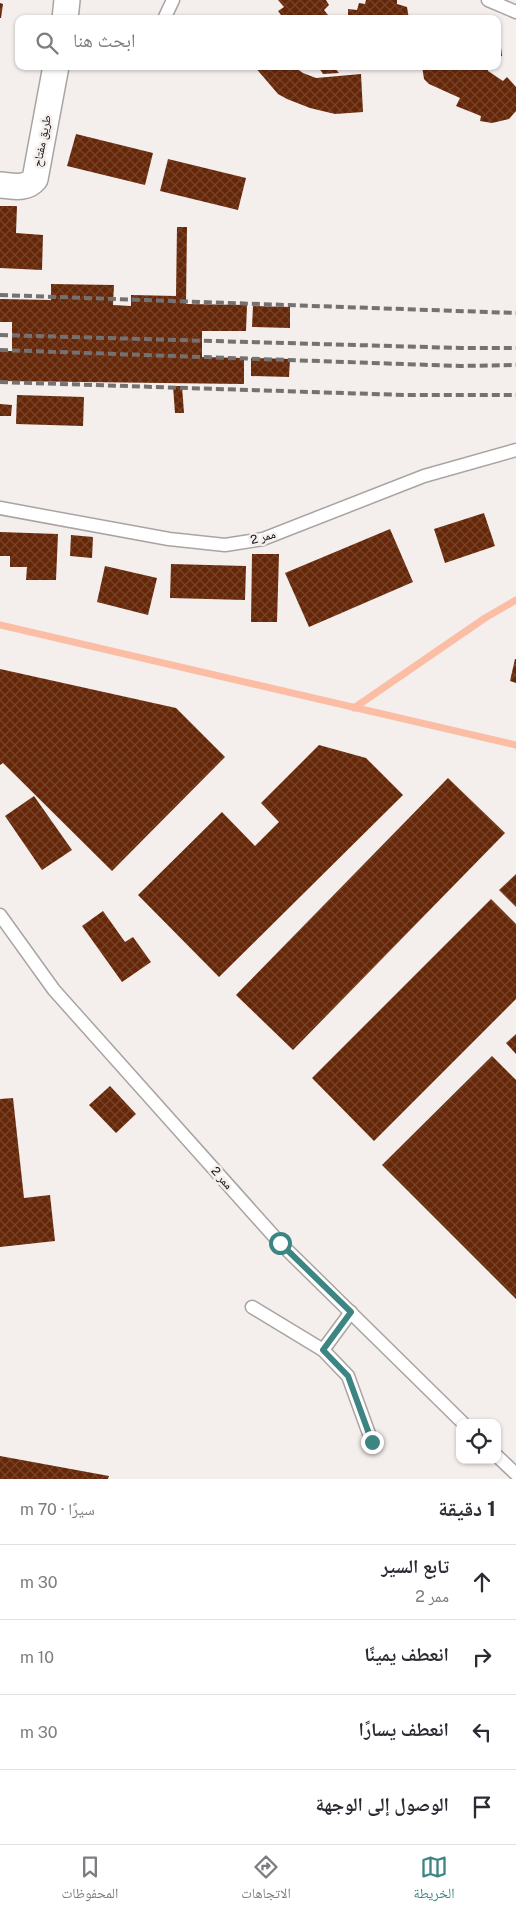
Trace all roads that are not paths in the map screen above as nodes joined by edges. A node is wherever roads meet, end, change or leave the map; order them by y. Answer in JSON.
{"nodes":[{"id":1,"x":68,"y":0,"type":"edge"},
{"id":2,"x":173,"y":0,"type":"edge"},
{"id":3,"x":488,"y":0,"type":"edge"},
{"id":4,"x":516,"y":12,"type":"edge"},
{"id":5,"x":66,"y":15,"type":"edge"},
{"id":6,"x":166,"y":15,"type":"edge"},
{"id":7,"x":55,"y":70,"type":"edge"},
{"id":8,"x":0,"y":185,"type":"edge"},
{"id":9,"x":516,"y":450,"type":"edge"},
{"id":10,"x":0,"y":508,"type":"edge"},
{"id":11,"x":0,"y":915,"type":"edge"},
{"id":12,"x":252,"y":1307,"type":"dead end"},
{"id":13,"x":351,"y":1312,"type":"junction"},
{"id":14,"x":323,"y":1350,"type":"junction"},
{"id":15,"x":459,"y":1419,"type":"edge"},
{"id":16,"x":372,"y":1442,"type":"dead end"},
{"id":17,"x":501,"y":1460,"type":"edge"},
{"id":18,"x":516,"y":1474,"type":"edge"}],
"edges":[{"from":1,"to":5,"type":"street"},
{"from":2,"to":6,"type":"lane"},
{"from":3,"to":4,"type":"lane"},
{"from":7,"to":8,"type":"street","name":"طريق مفتاح"},
{"from":9,"to":10,"type":"lane","name":"ممر 2"},
{"from":11,"to":13,"type":"lane","name":"ممر 2"},
{"from":12,"to":14,"type":"lane"},
{"from":13,"to":14,"type":"lane"},
{"from":13,"to":15,"type":"lane","name":"ممر 2"},
{"from":14,"to":16,"type":"lane"},
{"from":17,"to":18,"type":"lane"}]}
